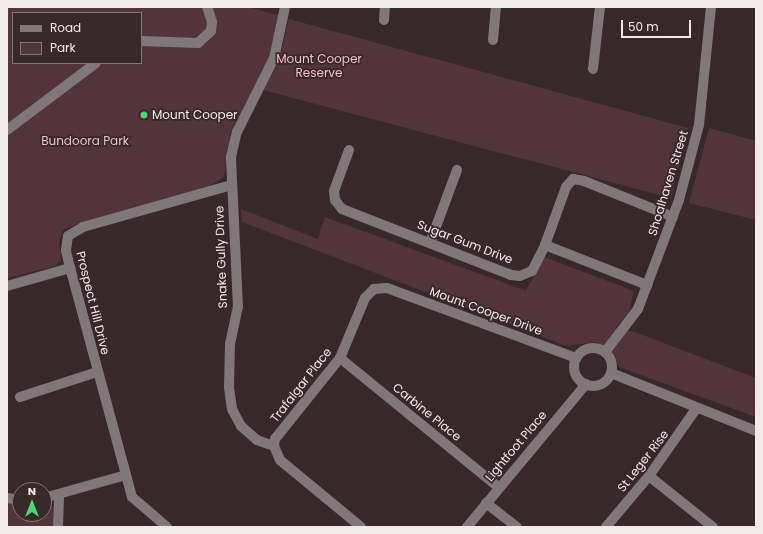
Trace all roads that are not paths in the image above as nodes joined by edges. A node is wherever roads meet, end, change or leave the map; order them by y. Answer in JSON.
{"nodes":[{"id":1,"x":207,"y":7,"type":"edge"},
{"id":2,"x":285,"y":7,"type":"edge"},
{"id":3,"x":385,"y":7,"type":"edge"},
{"id":4,"x":496,"y":7,"type":"edge"},
{"id":5,"x":600,"y":7,"type":"edge"},
{"id":6,"x":711,"y":7,"type":"edge"},
{"id":7,"x":384,"y":20,"type":"dead end"},
{"id":8,"x":493,"y":40,"type":"dead end"},
{"id":9,"x":142,"y":41,"type":"edge"},
{"id":10,"x":95,"y":64,"type":"edge"},
{"id":11,"x":593,"y":68,"type":"dead end"},
{"id":12,"x":7,"y":130,"type":"edge"},
{"id":13,"x":349,"y":150,"type":"dead end"},
{"id":14,"x":457,"y":170,"type":"dead end"},
{"id":15,"x":231,"y":185,"type":"junction"},
{"id":16,"x":673,"y":216,"type":"junction"},
{"id":17,"x":430,"y":243,"type":"junction"},
{"id":18,"x":545,"y":245,"type":"junction"},
{"id":19,"x":70,"y":268,"type":"junction"},
{"id":20,"x":647,"y":285,"type":"junction"},
{"id":21,"x":7,"y":286,"type":"edge"},
{"id":22,"x":387,"y":288,"type":"joint"},
{"id":23,"x":606,"y":352,"type":"junction"},
{"id":24,"x":340,"y":358,"type":"junction"},
{"id":25,"x":576,"y":358,"type":"junction"},
{"id":26,"x":97,"y":372,"type":"junction"},
{"id":27,"x":611,"y":373,"type":"junction"},
{"id":28,"x":586,"y":384,"type":"junction"},
{"id":29,"x":20,"y":397,"type":"dead end"},
{"id":30,"x":696,"y":409,"type":"junction"},
{"id":31,"x":756,"y":431,"type":"edge"},
{"id":32,"x":274,"y":446,"type":"junction"},
{"id":33,"x":126,"y":475,"type":"junction"},
{"id":34,"x":649,"y":476,"type":"junction"},
{"id":35,"x":498,"y":486,"type":"junction"},
{"id":36,"x":59,"y":496,"type":"junction"},
{"id":37,"x":52,"y":497,"type":"edge"},
{"id":38,"x":486,"y":503,"type":"junction"},
{"id":39,"x":58,"y":527,"type":"edge"},
{"id":40,"x":167,"y":527,"type":"edge"},
{"id":41,"x":360,"y":527,"type":"edge"},
{"id":42,"x":467,"y":527,"type":"edge"},
{"id":43,"x":517,"y":527,"type":"edge"},
{"id":44,"x":606,"y":527,"type":"edge"},
{"id":45,"x":713,"y":527,"type":"edge"}],
"edges":[{"from":1,"to":9,"type":"street"},
{"from":2,"to":15,"type":"street","name":"Snake Gully Drive"},
{"from":3,"to":7,"type":"street"},
{"from":4,"to":8,"type":"street"},
{"from":5,"to":11,"type":"street"},
{"from":6,"to":16,"type":"street","name":"Shoalhaven Street"},
{"from":10,"to":12,"type":"street"},
{"from":13,"to":17,"type":"street","name":"Sugar Gum Drive"},
{"from":14,"to":17,"type":"street"},
{"from":15,"to":19,"type":"street","name":"Prospect Hill Drive"},
{"from":15,"to":32,"type":"street","name":"Snake Gully Drive"},
{"from":16,"to":18,"type":"street","name":"Sugar Gum Drive"},
{"from":16,"to":20,"type":"street","name":"Shoalhaven Street"},
{"from":17,"to":18,"type":"street","name":"Sugar Gum Drive"},
{"from":18,"to":20,"type":"street"},
{"from":19,"to":21,"type":"street"},
{"from":19,"to":26,"type":"street","name":"Prospect Hill Drive"},
{"from":20,"to":23,"type":"street","name":"Shoalhaven Street"},
{"from":22,"to":24,"type":"street","name":"Trafalgar Place"},
{"from":22,"to":25,"type":"street","name":"Mount Cooper Drive"},
{"from":23,"to":25,"type":"street"},
{"from":23,"to":27,"type":"street"},
{"from":24,"to":32,"type":"street","name":"Trafalgar Place"},
{"from":24,"to":35,"type":"street","name":"Carbine Place"},
{"from":25,"to":28,"type":"street"},
{"from":26,"to":29,"type":"street"},
{"from":26,"to":33,"type":"street","name":"Prospect Hill Drive"},
{"from":27,"to":28,"type":"street"},
{"from":27,"to":30,"type":"street"},
{"from":28,"to":35,"type":"street","name":"Lightfoot Place"},
{"from":30,"to":31,"type":"street"},
{"from":30,"to":34,"type":"street","name":"St Leger Rise"},
{"from":32,"to":41,"type":"street"},
{"from":33,"to":36,"type":"street"},
{"from":33,"to":40,"type":"street","name":"Prospect Hill Drive"},
{"from":34,"to":44,"type":"street","name":"St Leger Rise"},
{"from":34,"to":45,"type":"street"},
{"from":35,"to":38,"type":"street","name":"Lightfoot Place"},
{"from":36,"to":37,"type":"street"},
{"from":36,"to":39,"type":"street"},
{"from":38,"to":42,"type":"street","name":"Lightfoot Place"},
{"from":38,"to":43,"type":"street"}]}
